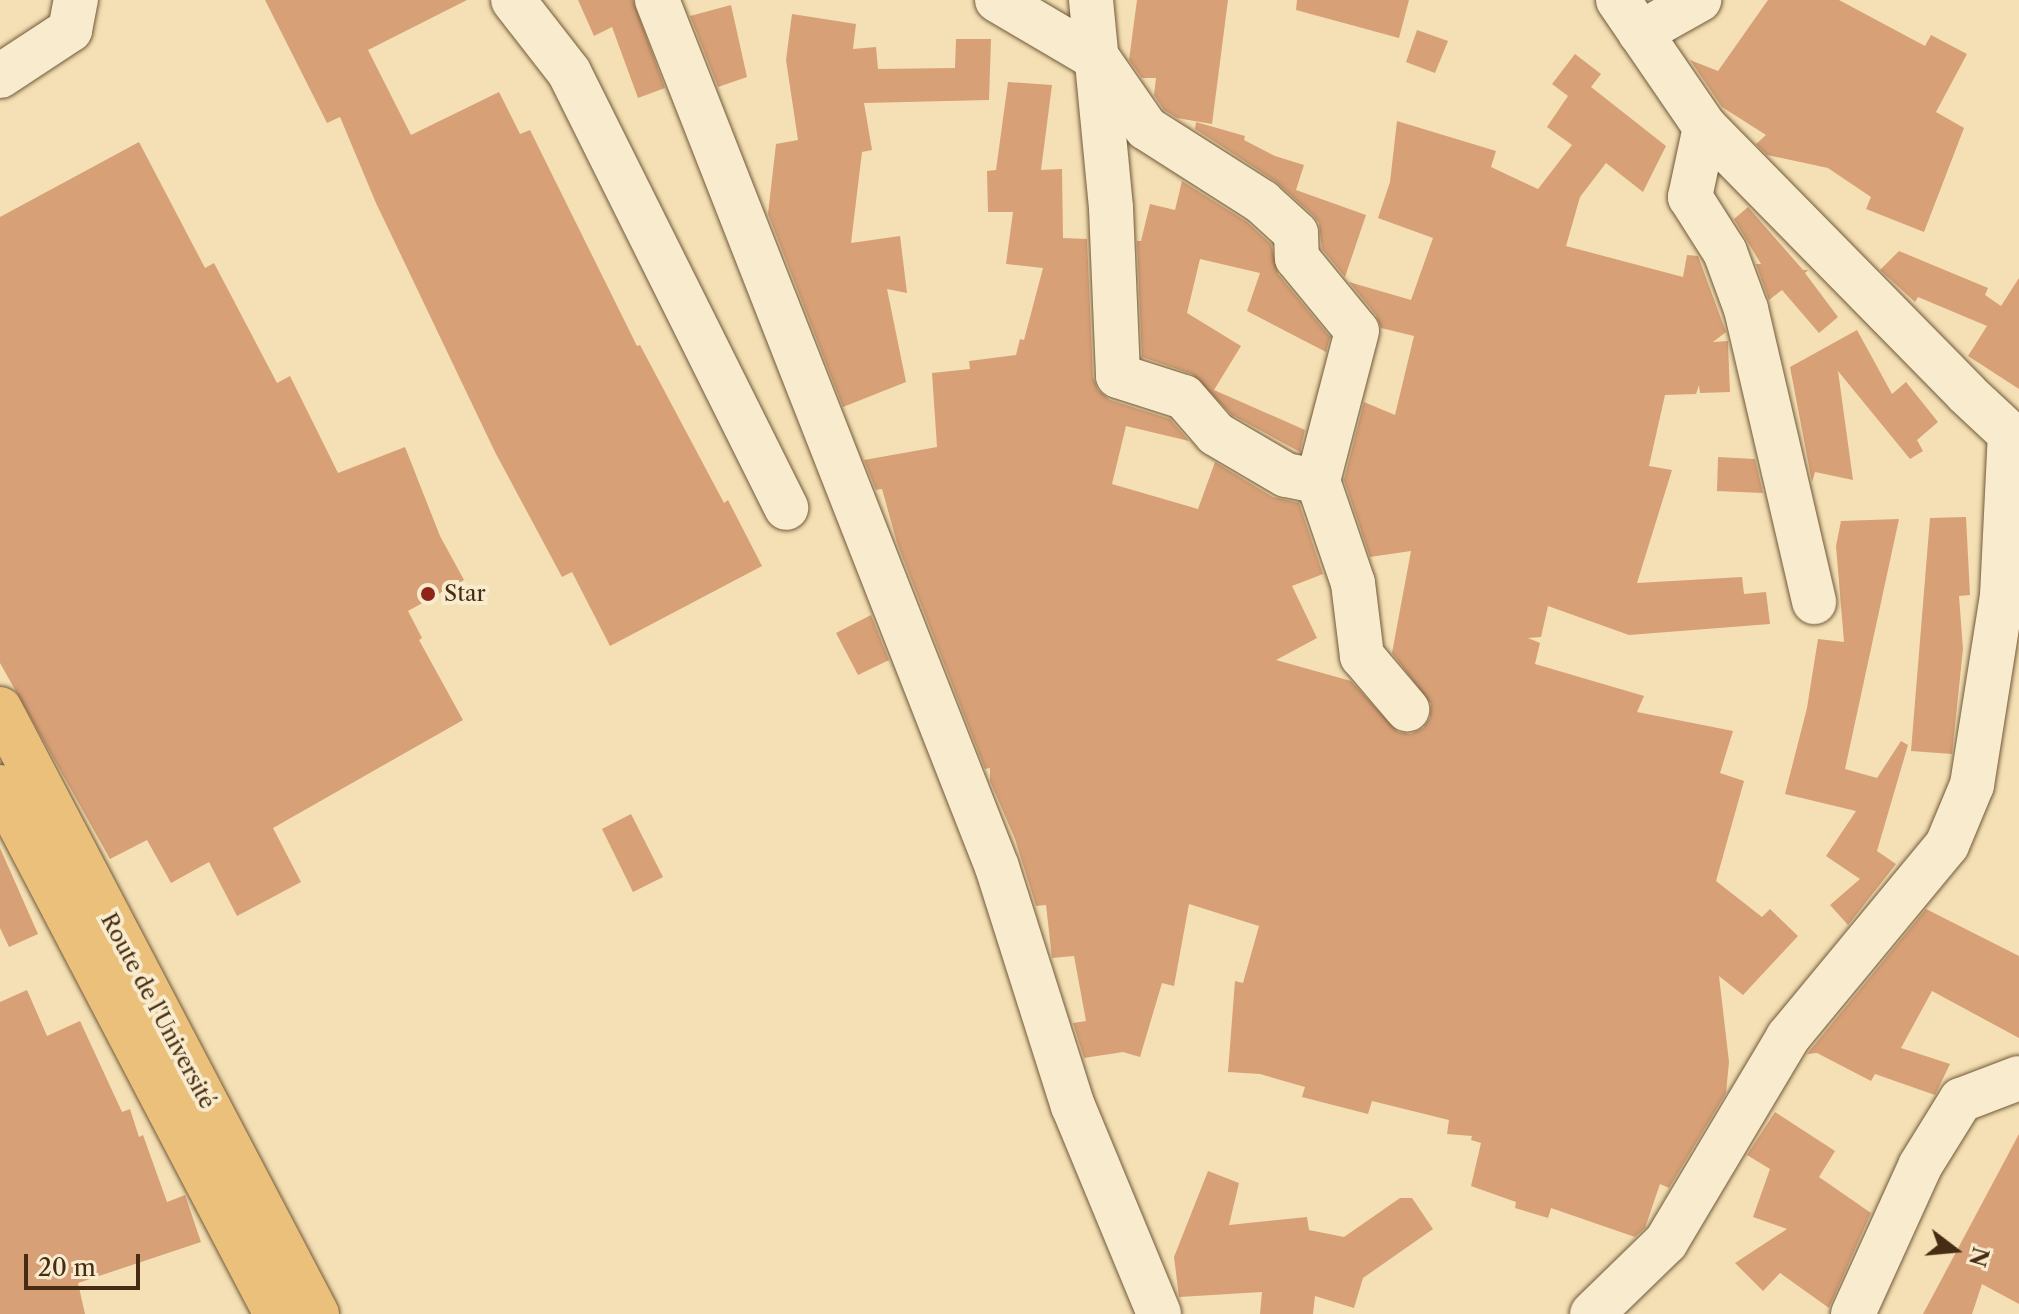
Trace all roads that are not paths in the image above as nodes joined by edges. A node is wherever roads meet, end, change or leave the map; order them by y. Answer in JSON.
{"nodes":[{"id":1,"x":76,"y":0,"type":"edge"},
{"id":2,"x":513,"y":0,"type":"edge"},
{"id":3,"x":657,"y":0,"type":"edge"},
{"id":4,"x":997,"y":0,"type":"edge"},
{"id":5,"x":1091,"y":0,"type":"edge"},
{"id":6,"x":1699,"y":0,"type":"edge"},
{"id":7,"x":1629,"y":17,"type":"edge"},
{"id":8,"x":1099,"y":60,"type":"junction"},
{"id":9,"x":0,"y":76,"type":"edge"},
{"id":10,"x":1705,"y":127,"type":"junction"},
{"id":11,"x":2014,"y":436,"type":"edge"},
{"id":12,"x":1318,"y":481,"type":"junction"},
{"id":13,"x":786,"y":508,"type":"dead end"},
{"id":14,"x":1814,"y":602,"type":"dead end"},
{"id":15,"x":0,"y":709,"type":"edge"},
{"id":16,"x":1407,"y":709,"type":"dead end"},
{"id":17,"x":0,"y":787,"type":"edge"},
{"id":18,"x":2019,"y":1078,"type":"edge"},
{"id":19,"x":276,"y":1314,"type":"edge"},
{"id":20,"x":317,"y":1314,"type":"edge"},
{"id":21,"x":1159,"y":1314,"type":"edge"},
{"id":22,"x":1592,"y":1314,"type":"edge"},
{"id":23,"x":1853,"y":1314,"type":"edge"}],
"edges":[{"from":1,"to":9,"type":"street"},
{"from":2,"to":13,"type":"street"},
{"from":3,"to":21,"type":"street"},
{"from":4,"to":8,"type":"street"},
{"from":5,"to":8,"type":"street"},
{"from":6,"to":7,"type":"street"},
{"from":7,"to":10,"type":"street"},
{"from":8,"to":12,"type":"street"},
{"from":8,"to":12,"type":"street"},
{"from":10,"to":11,"type":"street"},
{"from":10,"to":14,"type":"street"},
{"from":11,"to":22,"type":"street"},
{"from":12,"to":16,"type":"street"},
{"from":15,"to":20,"type":"main road","name":"Route de l'Université"},
{"from":17,"to":19,"type":"main road","name":"Route de l'Université"},
{"from":18,"to":23,"type":"street"}]}
